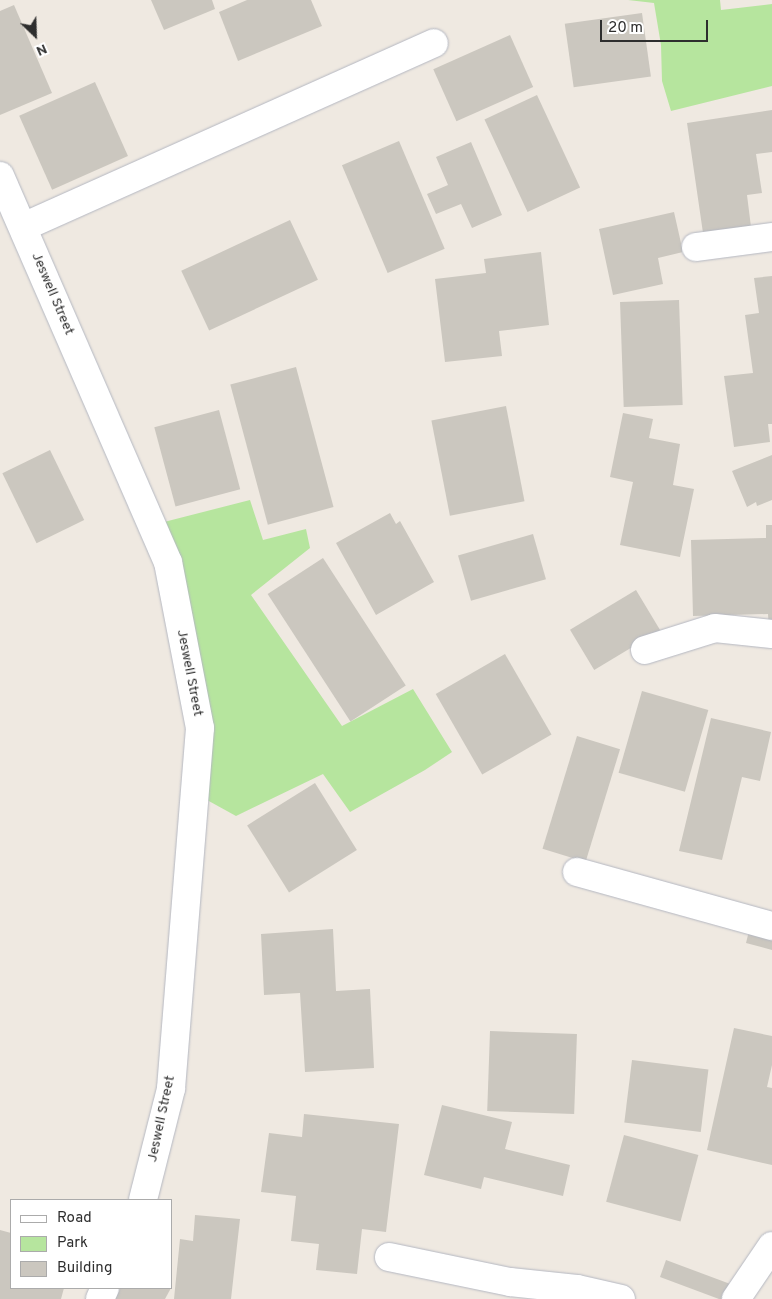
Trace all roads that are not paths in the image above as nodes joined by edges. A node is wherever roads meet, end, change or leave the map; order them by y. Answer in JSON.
{"nodes":[{"id":1,"x":434,"y":43,"type":"dead end"},
{"id":2,"x":0,"y":176,"type":"edge"},
{"id":3,"x":23,"y":227,"type":"junction"},
{"id":4,"x":772,"y":237,"type":"edge"},
{"id":5,"x":696,"y":247,"type":"dead end"},
{"id":6,"x":772,"y":634,"type":"edge"},
{"id":7,"x":645,"y":650,"type":"dead end"},
{"id":8,"x":577,"y":872,"type":"dead end"},
{"id":9,"x":772,"y":926,"type":"edge"},
{"id":10,"x":143,"y":1199,"type":"edge"},
{"id":11,"x":772,"y":1246,"type":"edge"},
{"id":12,"x":389,"y":1256,"type":"dead end"},
{"id":13,"x":621,"y":1299,"type":"edge"},
{"id":14,"x":736,"y":1299,"type":"edge"}],
"edges":[{"from":1,"to":3,"type":"street"},
{"from":2,"to":3,"type":"street","name":"Jeswell Street"},
{"from":3,"to":10,"type":"street","name":"Jeswell Street"},
{"from":4,"to":5,"type":"street"},
{"from":6,"to":7,"type":"street"},
{"from":8,"to":9,"type":"street"},
{"from":11,"to":14,"type":"street"},
{"from":12,"to":13,"type":"street"}]}
